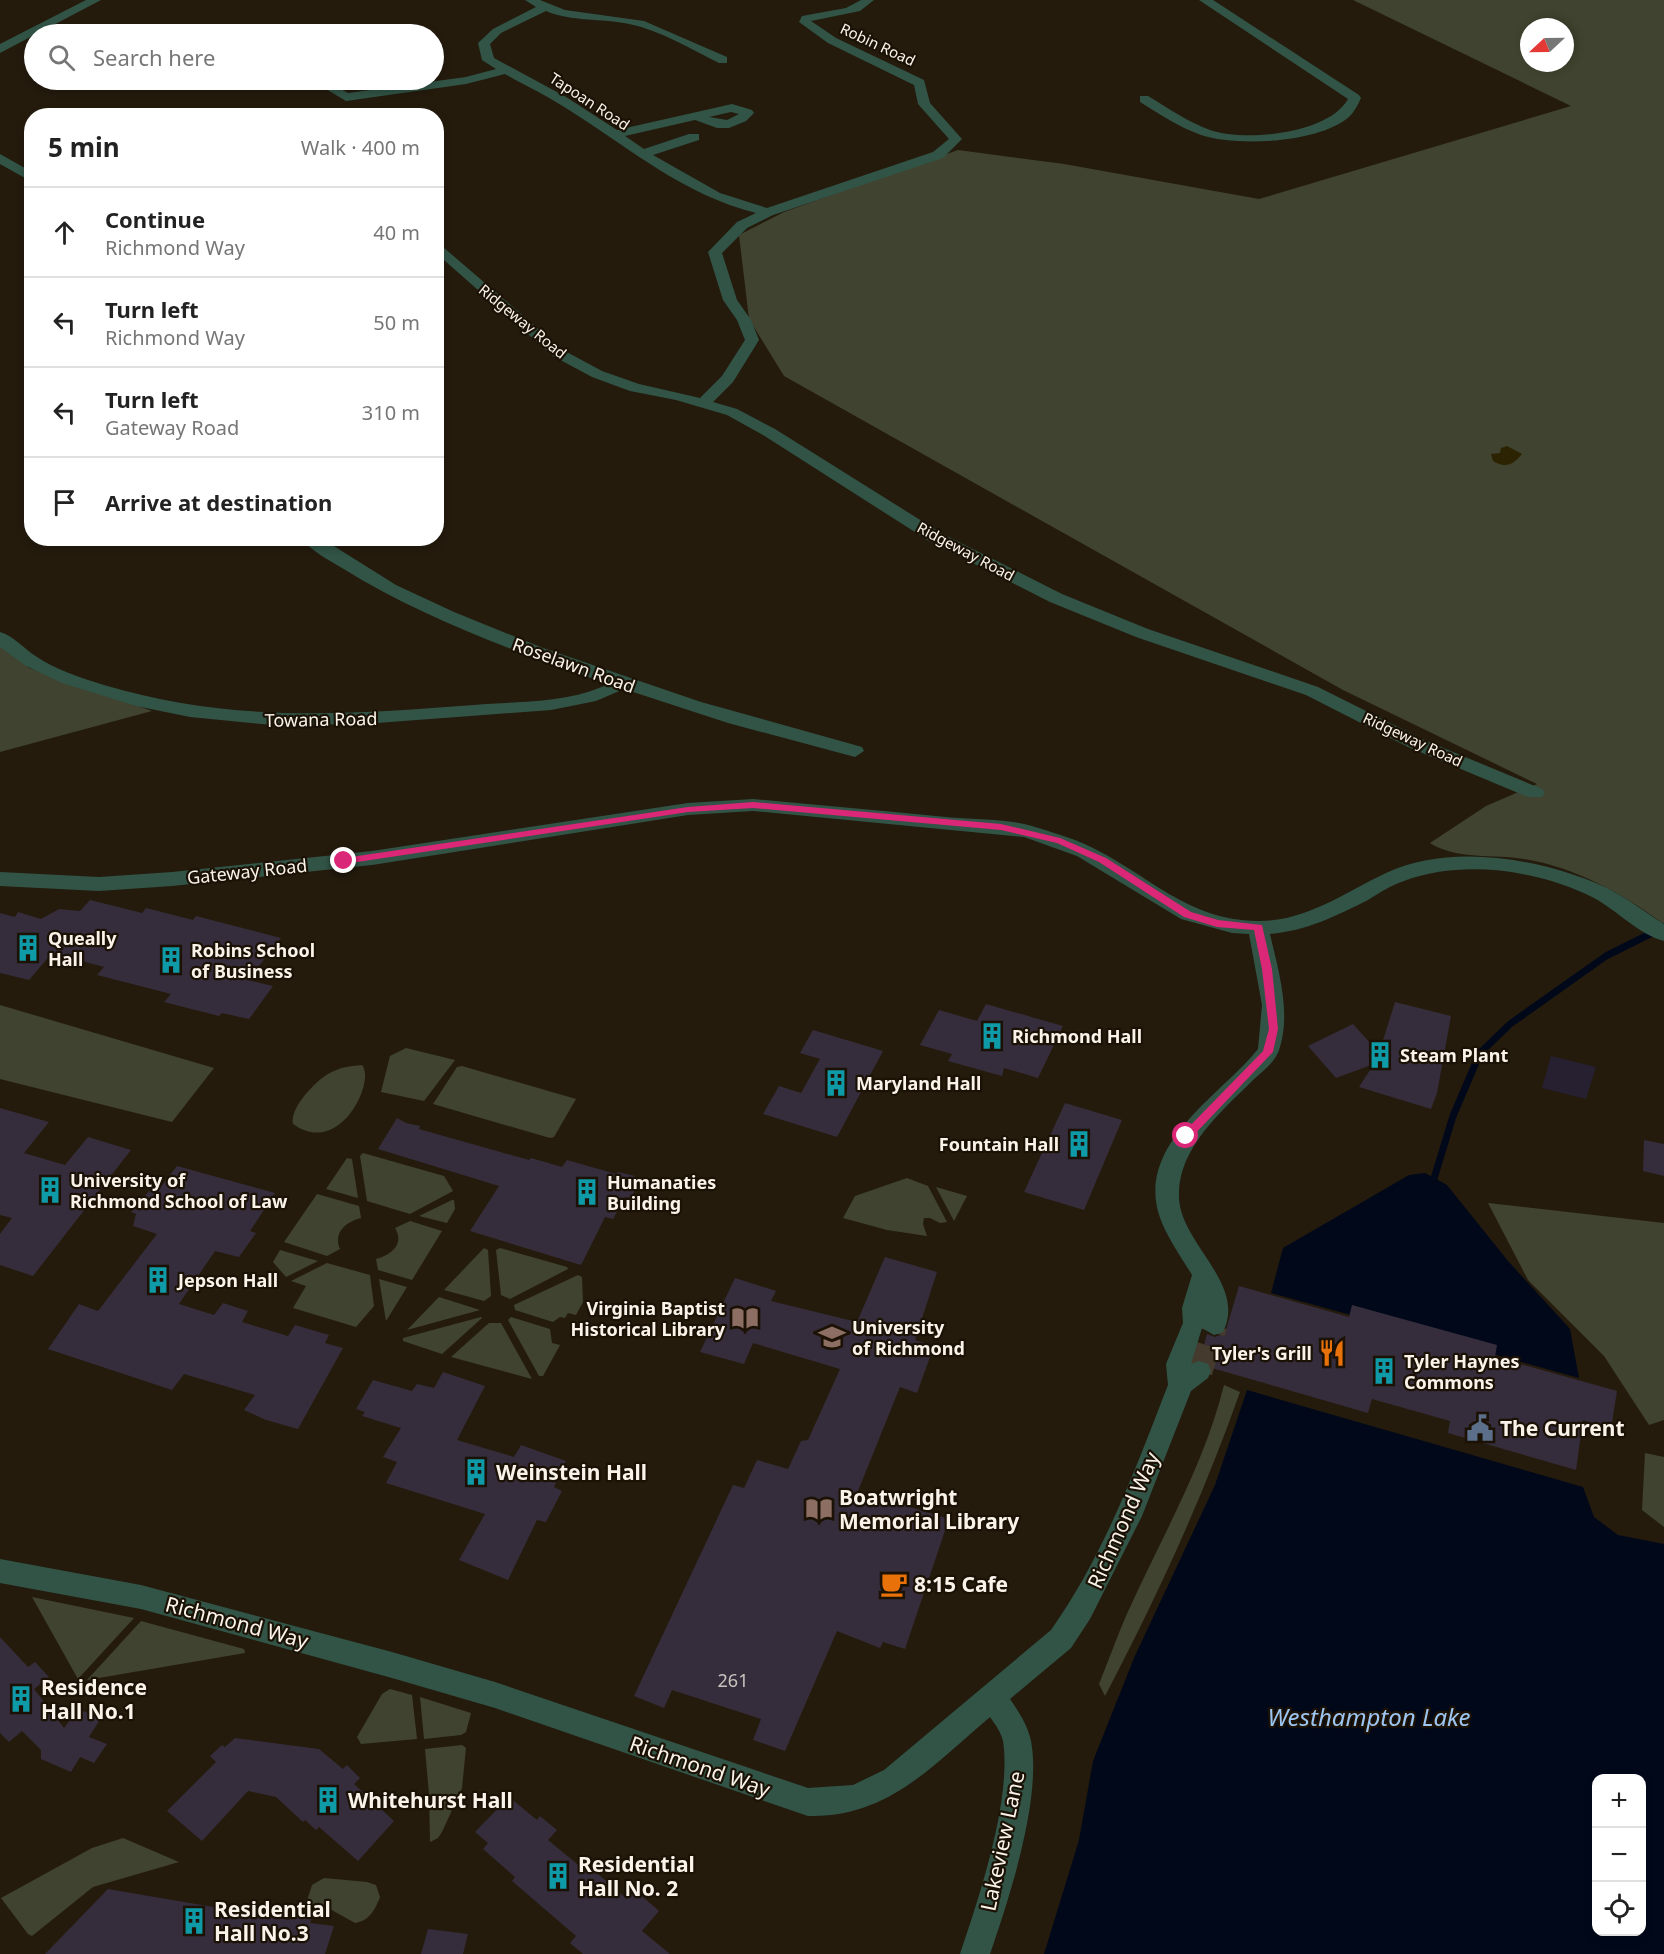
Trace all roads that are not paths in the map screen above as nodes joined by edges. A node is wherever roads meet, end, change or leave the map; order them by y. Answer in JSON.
{"nodes":[{"id":1,"x":95,"y":0,"type":"edge"},
{"id":2,"x":531,"y":0,"type":"edge"},
{"id":3,"x":868,"y":0,"type":"edge"},
{"id":4,"x":1204,"y":0,"type":"edge"},
{"id":5,"x":545,"y":7,"type":"junction"},
{"id":6,"x":48,"y":24,"type":"edge"},
{"id":7,"x":24,"y":37,"type":"edge"},
{"id":8,"x":0,"y":49,"type":"edge"},
{"id":9,"x":723,"y":60,"type":"dead end"},
{"id":10,"x":506,"y":70,"type":"junction"},
{"id":11,"x":444,"y":86,"type":"edge"},
{"id":12,"x":334,"y":90,"type":"edge"},
{"id":13,"x":389,"y":90,"type":"edge"},
{"id":14,"x":1144,"y":99,"type":"dead end"},
{"id":15,"x":697,"y":116,"type":"dead end"},
{"id":16,"x":614,"y":135,"type":"junction"},
{"id":17,"x":694,"y":137,"type":"dead end"},
{"id":18,"x":642,"y":154,"type":"junction"},
{"id":19,"x":0,"y":158,"type":"edge"},
{"id":20,"x":24,"y":173,"type":"edge"},
{"id":21,"x":768,"y":212,"type":"junction"},
{"id":22,"x":444,"y":252,"type":"edge"},
{"id":23,"x":703,"y":404,"type":"junction"},
{"id":24,"x":321,"y":546,"type":"edge"},
{"id":25,"x":0,"y":637,"type":"edge"},
{"id":26,"x":621,"y":684,"type":"junction"},
{"id":27,"x":855,"y":751,"type":"dead end"},
{"id":28,"x":1535,"y":793,"type":"dead end"},
{"id":29,"x":0,"y":879,"type":"edge"},
{"id":30,"x":1258,"y":927,"type":"junction"},
{"id":31,"x":1664,"y":934,"type":"edge"},
{"id":32,"x":0,"y":1571,"type":"edge"},
{"id":33,"x":993,"y":1698,"type":"junction"},
{"id":34,"x":975,"y":1954,"type":"edge"}],
"edges":[{"from":1,"to":6,"type":"street"},
{"from":2,"to":5,"type":"street"},
{"from":3,"to":21,"type":"street","name":"Robin Road"},
{"from":4,"to":14,"type":"street"},
{"from":5,"to":9,"type":"street"},
{"from":5,"to":10,"type":"street","name":"Tapoan Road"},
{"from":7,"to":8,"type":"street"},
{"from":10,"to":11,"type":"street"},
{"from":10,"to":16,"type":"street","name":"Tapoan Road"},
{"from":12,"to":13,"type":"street"},
{"from":15,"to":16,"type":"street"},
{"from":16,"to":18,"type":"street","name":"Tapoan Road"},
{"from":17,"to":18,"type":"street"},
{"from":18,"to":21,"type":"street","name":"Tapoan Road"},
{"from":19,"to":20,"type":"street"},
{"from":21,"to":23,"type":"street"},
{"from":22,"to":23,"type":"street","name":"Ridgeway Road"},
{"from":23,"to":28,"type":"street","name":"Ridgeway Road"},
{"from":24,"to":26,"type":"street","name":"Roselawn Road"},
{"from":25,"to":26,"type":"street","name":"Towana Road"},
{"from":26,"to":27,"type":"street","name":"Roselawn Road"},
{"from":29,"to":30,"type":"street","name":"Gateway Road"},
{"from":30,"to":31,"type":"street","name":"Gateway Road"},
{"from":30,"to":33,"type":"street","name":"Richmond Way"},
{"from":32,"to":33,"type":"street","name":"Richmond Way"},
{"from":33,"to":34,"type":"street","name":"Lakeview Lane"}]}
